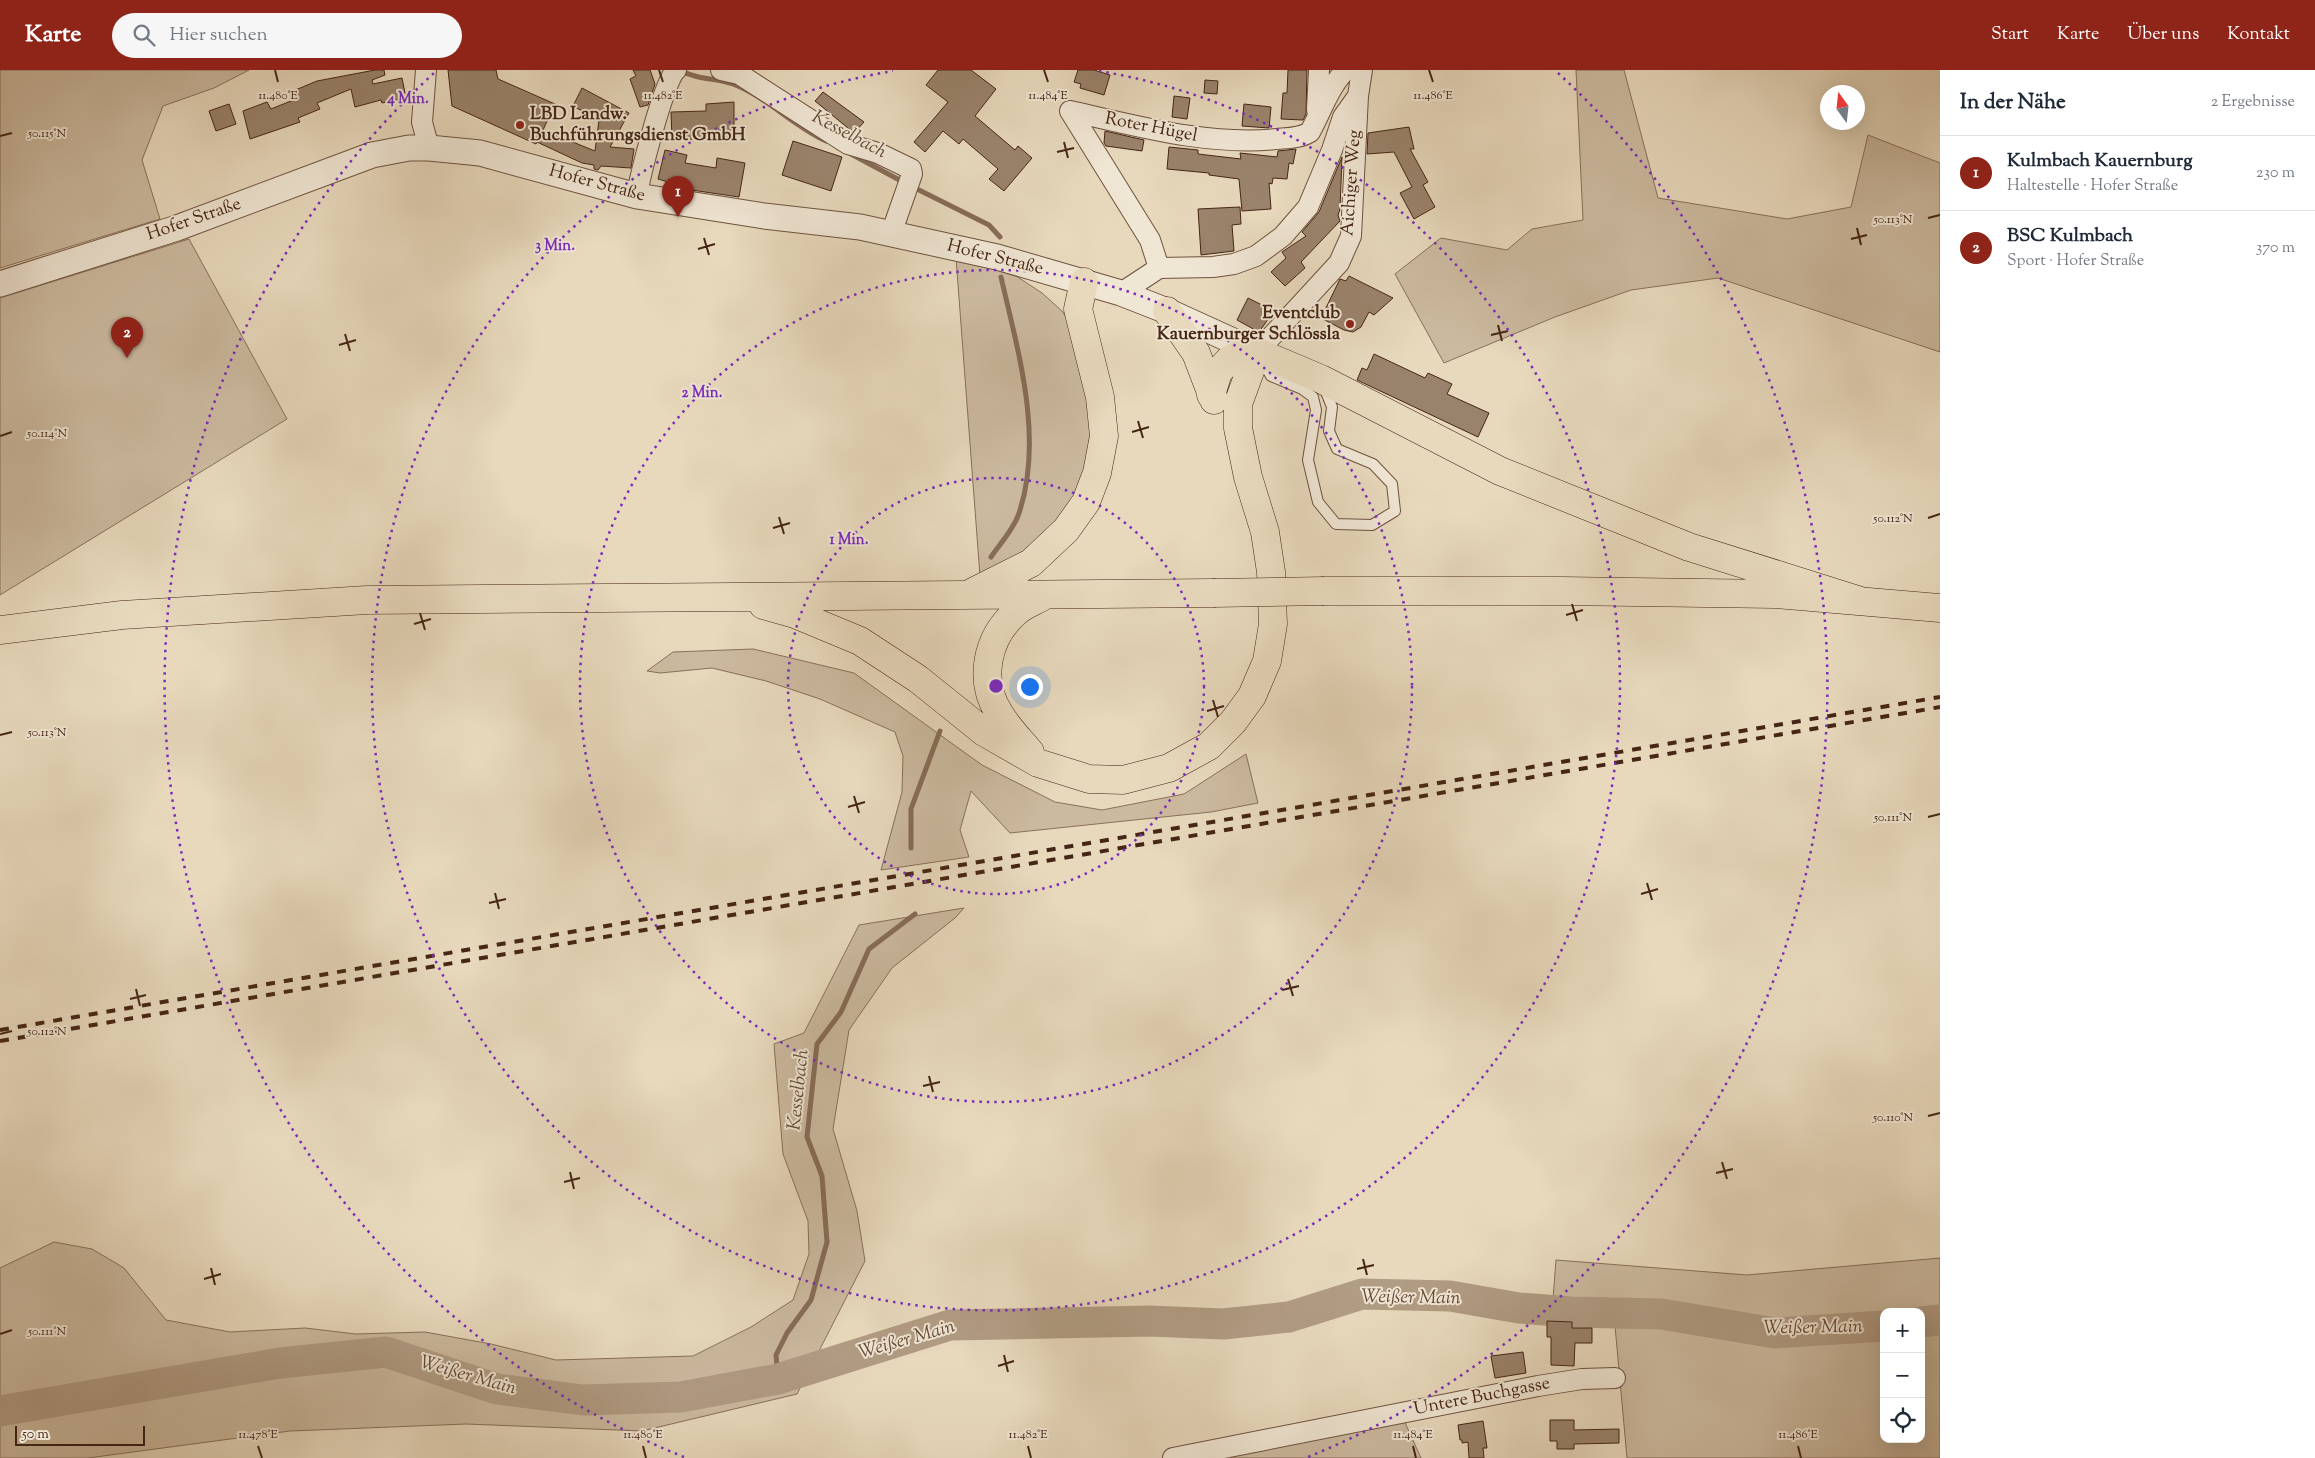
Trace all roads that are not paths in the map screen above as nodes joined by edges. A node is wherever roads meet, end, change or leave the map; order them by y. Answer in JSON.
{"nodes":[{"id":1,"x":426,"y":70,"type":"edge"},
{"id":2,"x":721,"y":70,"type":"edge"},
{"id":3,"x":1319,"y":70,"type":"edge"},
{"id":4,"x":1346,"y":70,"type":"edge"},
{"id":5,"x":1362,"y":70,"type":"edge"},
{"id":6,"x":670,"y":73,"type":"edge"},
{"id":7,"x":1358,"y":96,"type":"junction"},
{"id":8,"x":1316,"y":122,"type":"junction"},
{"id":9,"x":429,"y":148,"type":"junction"},
{"id":10,"x":637,"y":196,"type":"junction"},
{"id":11,"x":891,"y":234,"type":"junction"},
{"id":12,"x":1159,"y":268,"type":"junction"},
{"id":13,"x":1084,"y":282,"type":"junction"},
{"id":14,"x":0,"y":284,"type":"edge"},
{"id":15,"x":1121,"y":293,"type":"junction"},
{"id":16,"x":1167,"y":310,"type":"junction"},
{"id":17,"x":1257,"y":352,"type":"junction"},
{"id":18,"x":1321,"y":380,"type":"junction"},
{"id":19,"x":1212,"y":395,"type":"junction"},
{"id":20,"x":1248,"y":477,"type":"junction"},
{"id":21,"x":969,"y":594,"type":"junction"},
{"id":22,"x":1045,"y":595,"type":"junction"},
{"id":23,"x":735,"y":598,"type":"junction"},
{"id":24,"x":1861,"y":600,"type":"junction"},
{"id":25,"x":1940,"y":608,"type":"edge"},
{"id":26,"x":0,"y":630,"type":"edge"},
{"id":27,"x":1038,"y":763,"type":"junction"},
{"id":28,"x":1616,"y":1378,"type":"dead end"},
{"id":29,"x":1173,"y":1458,"type":"edge"}],
"edges":[{"from":1,"to":9,"type":"street"},
{"from":2,"to":11,"type":"street"},
{"from":3,"to":8,"type":"street"},
{"from":4,"to":8,"type":"street","name":"Roter Hügel"},
{"from":5,"to":7,"type":"street","name":"Aichiger Weg"},
{"from":6,"to":10,"type":"street"},
{"from":7,"to":12,"type":"street"},
{"from":7,"to":17,"type":"street","name":"Aichiger Weg"},
{"from":8,"to":12,"type":"street","name":"Roter Hügel"},
{"from":9,"to":10,"type":"street","name":"Hofer Straße"},
{"from":9,"to":14,"type":"street","name":"Hofer Straße"},
{"from":10,"to":11,"type":"street","name":"Hofer Straße"},
{"from":11,"to":13,"type":"street","name":"Hofer Straße"},
{"from":12,"to":15,"type":"street"},
{"from":13,"to":15,"type":"street","name":"Hofer Straße"},
{"from":13,"to":21,"type":"highway"},
{"from":15,"to":16,"type":"street","name":"Hofer Straße"},
{"from":16,"to":17,"type":"street","name":"Hofer Straße"},
{"from":16,"to":19,"type":"highway"},
{"from":17,"to":18,"type":"highway"},
{"from":17,"to":18,"type":"lane"},
{"from":17,"to":19,"type":"highway"},
{"from":17,"to":20,"type":"highway"},
{"from":18,"to":24,"type":"highway"},
{"from":19,"to":20,"type":"highway"},
{"from":20,"to":27,"type":"highway"},
{"from":21,"to":22,"type":"highway"},
{"from":21,"to":23,"type":"highway"},
{"from":22,"to":24,"type":"highway","bridge":true},
{"from":22,"to":27,"type":"highway"},
{"from":23,"to":26,"type":"highway"},
{"from":23,"to":27,"type":"highway"},
{"from":24,"to":25,"type":"highway"},
{"from":28,"to":29,"type":"street","name":"Untere Buchgasse"}]}
